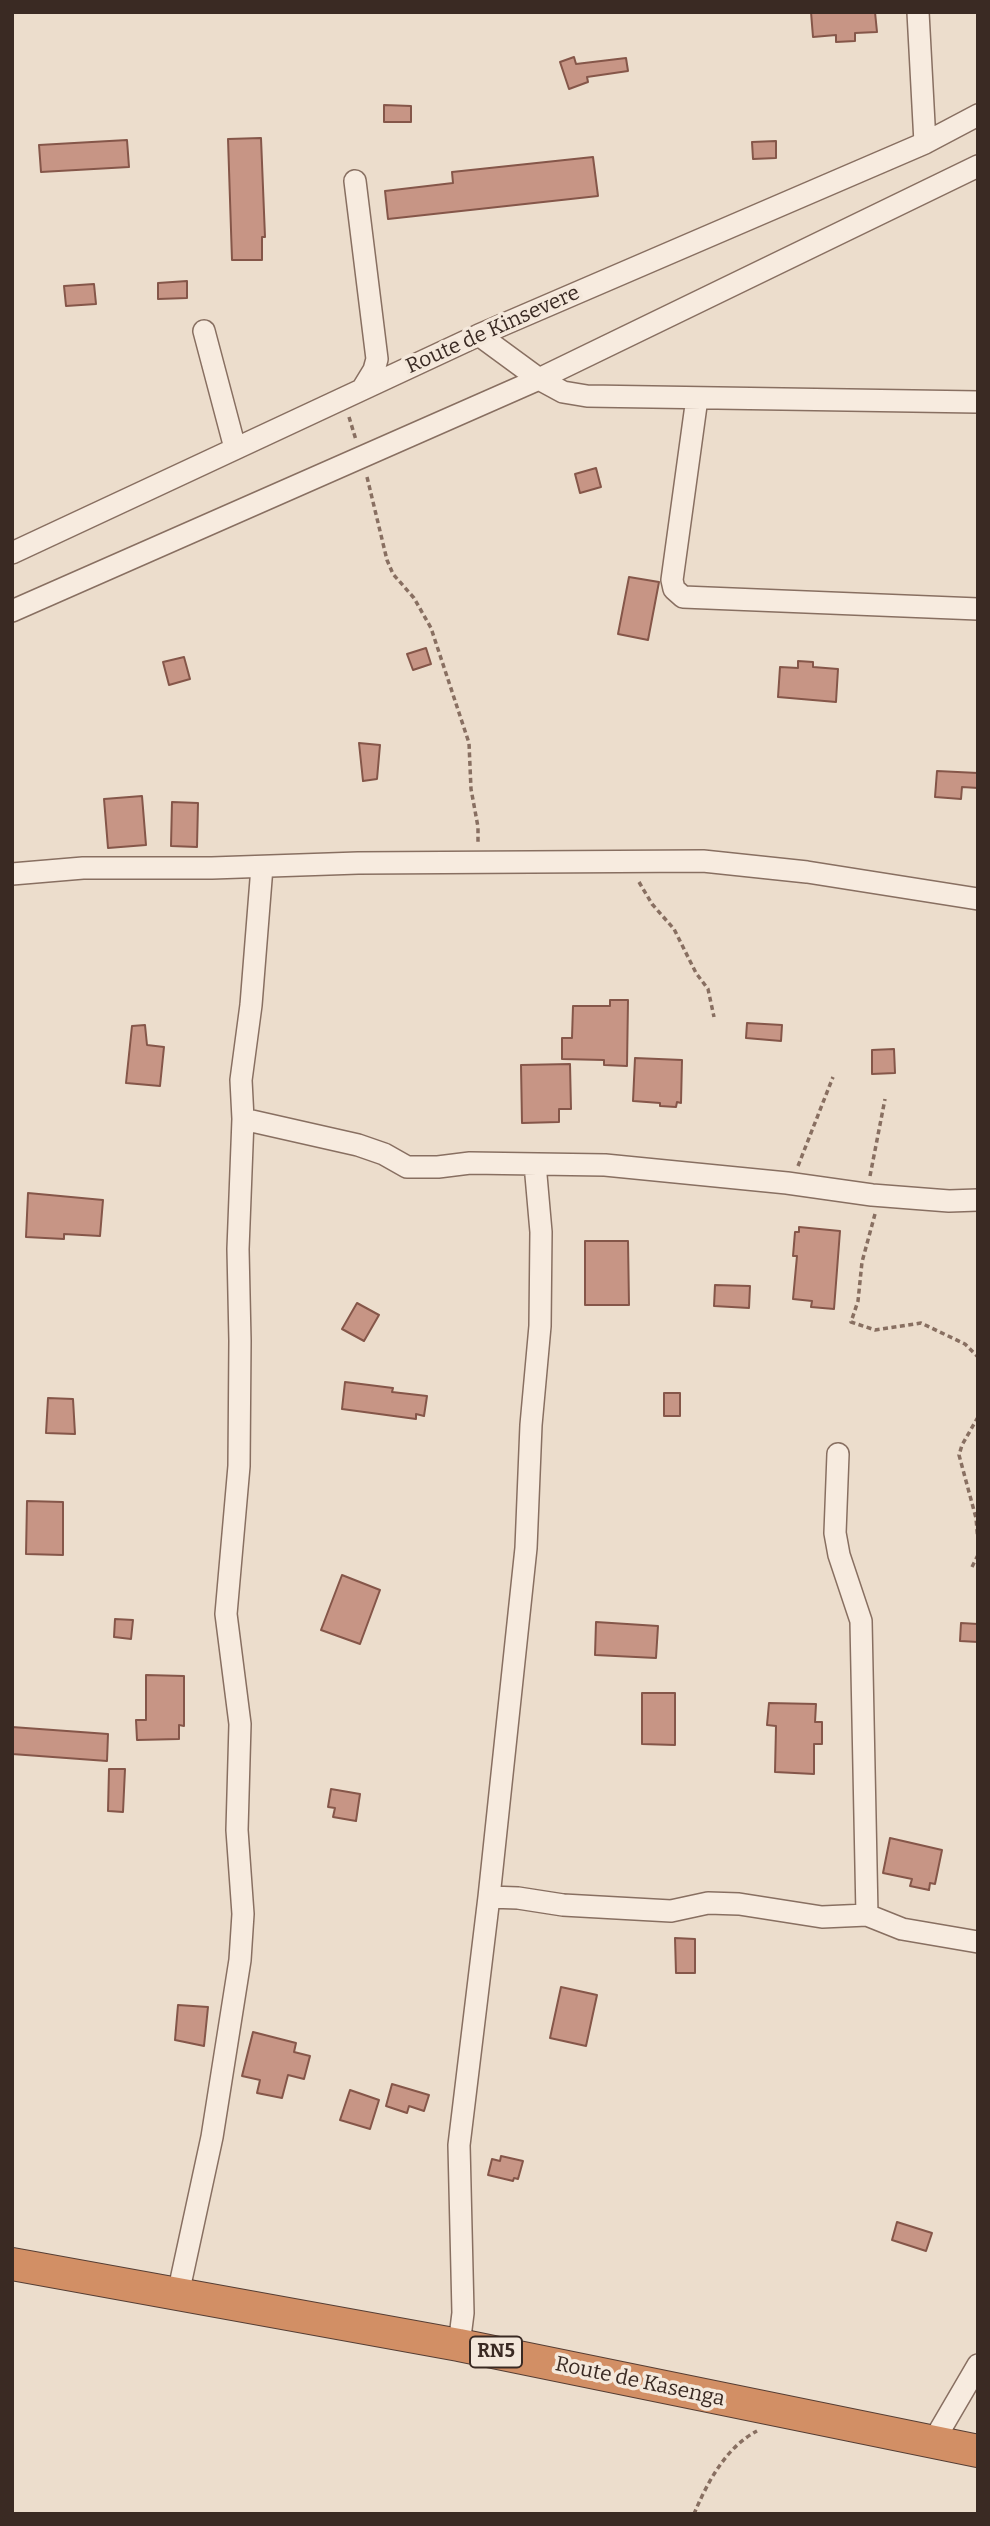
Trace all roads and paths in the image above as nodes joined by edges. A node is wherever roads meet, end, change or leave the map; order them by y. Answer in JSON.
{"nodes":[{"id":1,"x":918,"y":12,"type":"edge"},
{"id":2,"x":978,"y":115,"type":"edge"},
{"id":3,"x":925,"y":143,"type":"junction"},
{"id":4,"x":978,"y":166,"type":"edge"},
{"id":5,"x":355,"y":181,"type":"dead end"},
{"id":6,"x":205,"y":331,"type":"dead end"},
{"id":7,"x":479,"y":335,"type":"junction"},
{"id":8,"x":539,"y":379,"type":"junction"},
{"id":9,"x":363,"y":388,"type":"junction"},
{"id":10,"x":342,"y":398,"type":"junction"},
{"id":11,"x":697,"y":398,"type":"junction"},
{"id":12,"x":978,"y":402,"type":"edge"},
{"id":13,"x":235,"y":448,"type":"junction"},
{"id":14,"x":361,"y":457,"type":"junction"},
{"id":15,"x":12,"y":553,"type":"edge"},
{"id":16,"x":978,"y":610,"type":"edge"},
{"id":17,"x":12,"y":611,"type":"edge"},
{"id":18,"x":631,"y":860,"type":"junction"},
{"id":19,"x":478,"y":862,"type":"junction"},
{"id":20,"x":262,"y":867,"type":"junction"},
{"id":21,"x":12,"y":874,"type":"edge"},
{"id":22,"x":978,"y":899,"type":"edge"},
{"id":23,"x":714,"y":1017,"type":"dead end"},
{"id":24,"x":833,"y":1077,"type":"dead end"},
{"id":25,"x":885,"y":1099,"type":"dead end"},
{"id":26,"x":243,"y":1119,"type":"junction"},
{"id":27,"x":535,"y":1164,"type":"junction"},
{"id":28,"x":787,"y":1183,"type":"junction"},
{"id":29,"x":872,"y":1195,"type":"junction"},
{"id":30,"x":978,"y":1200,"type":"edge"},
{"id":31,"x":978,"y":1357,"type":"edge"},
{"id":32,"x":978,"y":1418,"type":"edge"},
{"id":33,"x":838,"y":1454,"type":"dead end"},
{"id":34,"x":978,"y":1541,"type":"edge"},
{"id":35,"x":978,"y":1555,"type":"edge"},
{"id":36,"x":972,"y":1567,"type":"dead end"},
{"id":37,"x":489,"y":1897,"type":"junction"},
{"id":38,"x":867,"y":1915,"type":"junction"},
{"id":39,"x":978,"y":1942,"type":"edge"},
{"id":40,"x":12,"y":2264,"type":"edge"},
{"id":41,"x":178,"y":2294,"type":"junction"},
{"id":42,"x":459,"y":2345,"type":"junction"},
{"id":43,"x":978,"y":2365,"type":"edge"},
{"id":44,"x":757,"y":2431,"type":"dead end"},
{"id":45,"x":933,"y":2442,"type":"junction"},
{"id":46,"x":978,"y":2451,"type":"edge"},
{"id":47,"x":694,"y":2514,"type":"edge"}],
"edges":[{"from":1,"to":3,"type":"street"},
{"from":2,"to":3,"type":"street","name":"Route de Kinsevere"},
{"from":3,"to":7,"type":"street","name":"Route de Kinsevere"},
{"from":4,"to":8,"type":"street"},
{"from":5,"to":9,"type":"street"},
{"from":6,"to":13,"type":"street"},
{"from":7,"to":8,"type":"street"},
{"from":7,"to":9,"type":"street","name":"Route de Kinsevere"},
{"from":8,"to":11,"type":"street"},
{"from":8,"to":14,"type":"street"},
{"from":9,"to":10,"type":"street","name":"Route de Kinsevere"},
{"from":10,"to":13,"type":"street","name":"Route de Kinsevere"},
{"from":10,"to":14,"type":"path"},
{"from":11,"to":12,"type":"street"},
{"from":11,"to":16,"type":"street"},
{"from":13,"to":15,"type":"street","name":"Route de Kinsevere"},
{"from":14,"to":17,"type":"street"},
{"from":14,"to":19,"type":"path"},
{"from":18,"to":19,"type":"street"},
{"from":18,"to":22,"type":"street"},
{"from":18,"to":23,"type":"path"},
{"from":19,"to":20,"type":"street"},
{"from":20,"to":21,"type":"street"},
{"from":20,"to":26,"type":"street"},
{"from":24,"to":28,"type":"path"},
{"from":25,"to":29,"type":"path"},
{"from":26,"to":27,"type":"street"},
{"from":26,"to":41,"type":"street"},
{"from":27,"to":28,"type":"street"},
{"from":27,"to":37,"type":"street"},
{"from":28,"to":29,"type":"street"},
{"from":29,"to":30,"type":"street"},
{"from":29,"to":31,"type":"path"},
{"from":32,"to":34,"type":"path"},
{"from":33,"to":38,"type":"street"},
{"from":35,"to":36,"type":"path"},
{"from":37,"to":38,"type":"street"},
{"from":37,"to":42,"type":"street"},
{"from":38,"to":39,"type":"street"},
{"from":40,"to":41,"type":"highway","name":"Route de Kasenga","number":"RN5"},
{"from":41,"to":42,"type":"highway","name":"Route de Kasenga","number":"RN5"},
{"from":42,"to":45,"type":"highway","name":"Route de Kasenga","number":"RN5"},
{"from":43,"to":45,"type":"street"},
{"from":44,"to":47,"type":"path"},
{"from":45,"to":46,"type":"highway","name":"Route de Kasenga","number":"RN5"}]}
